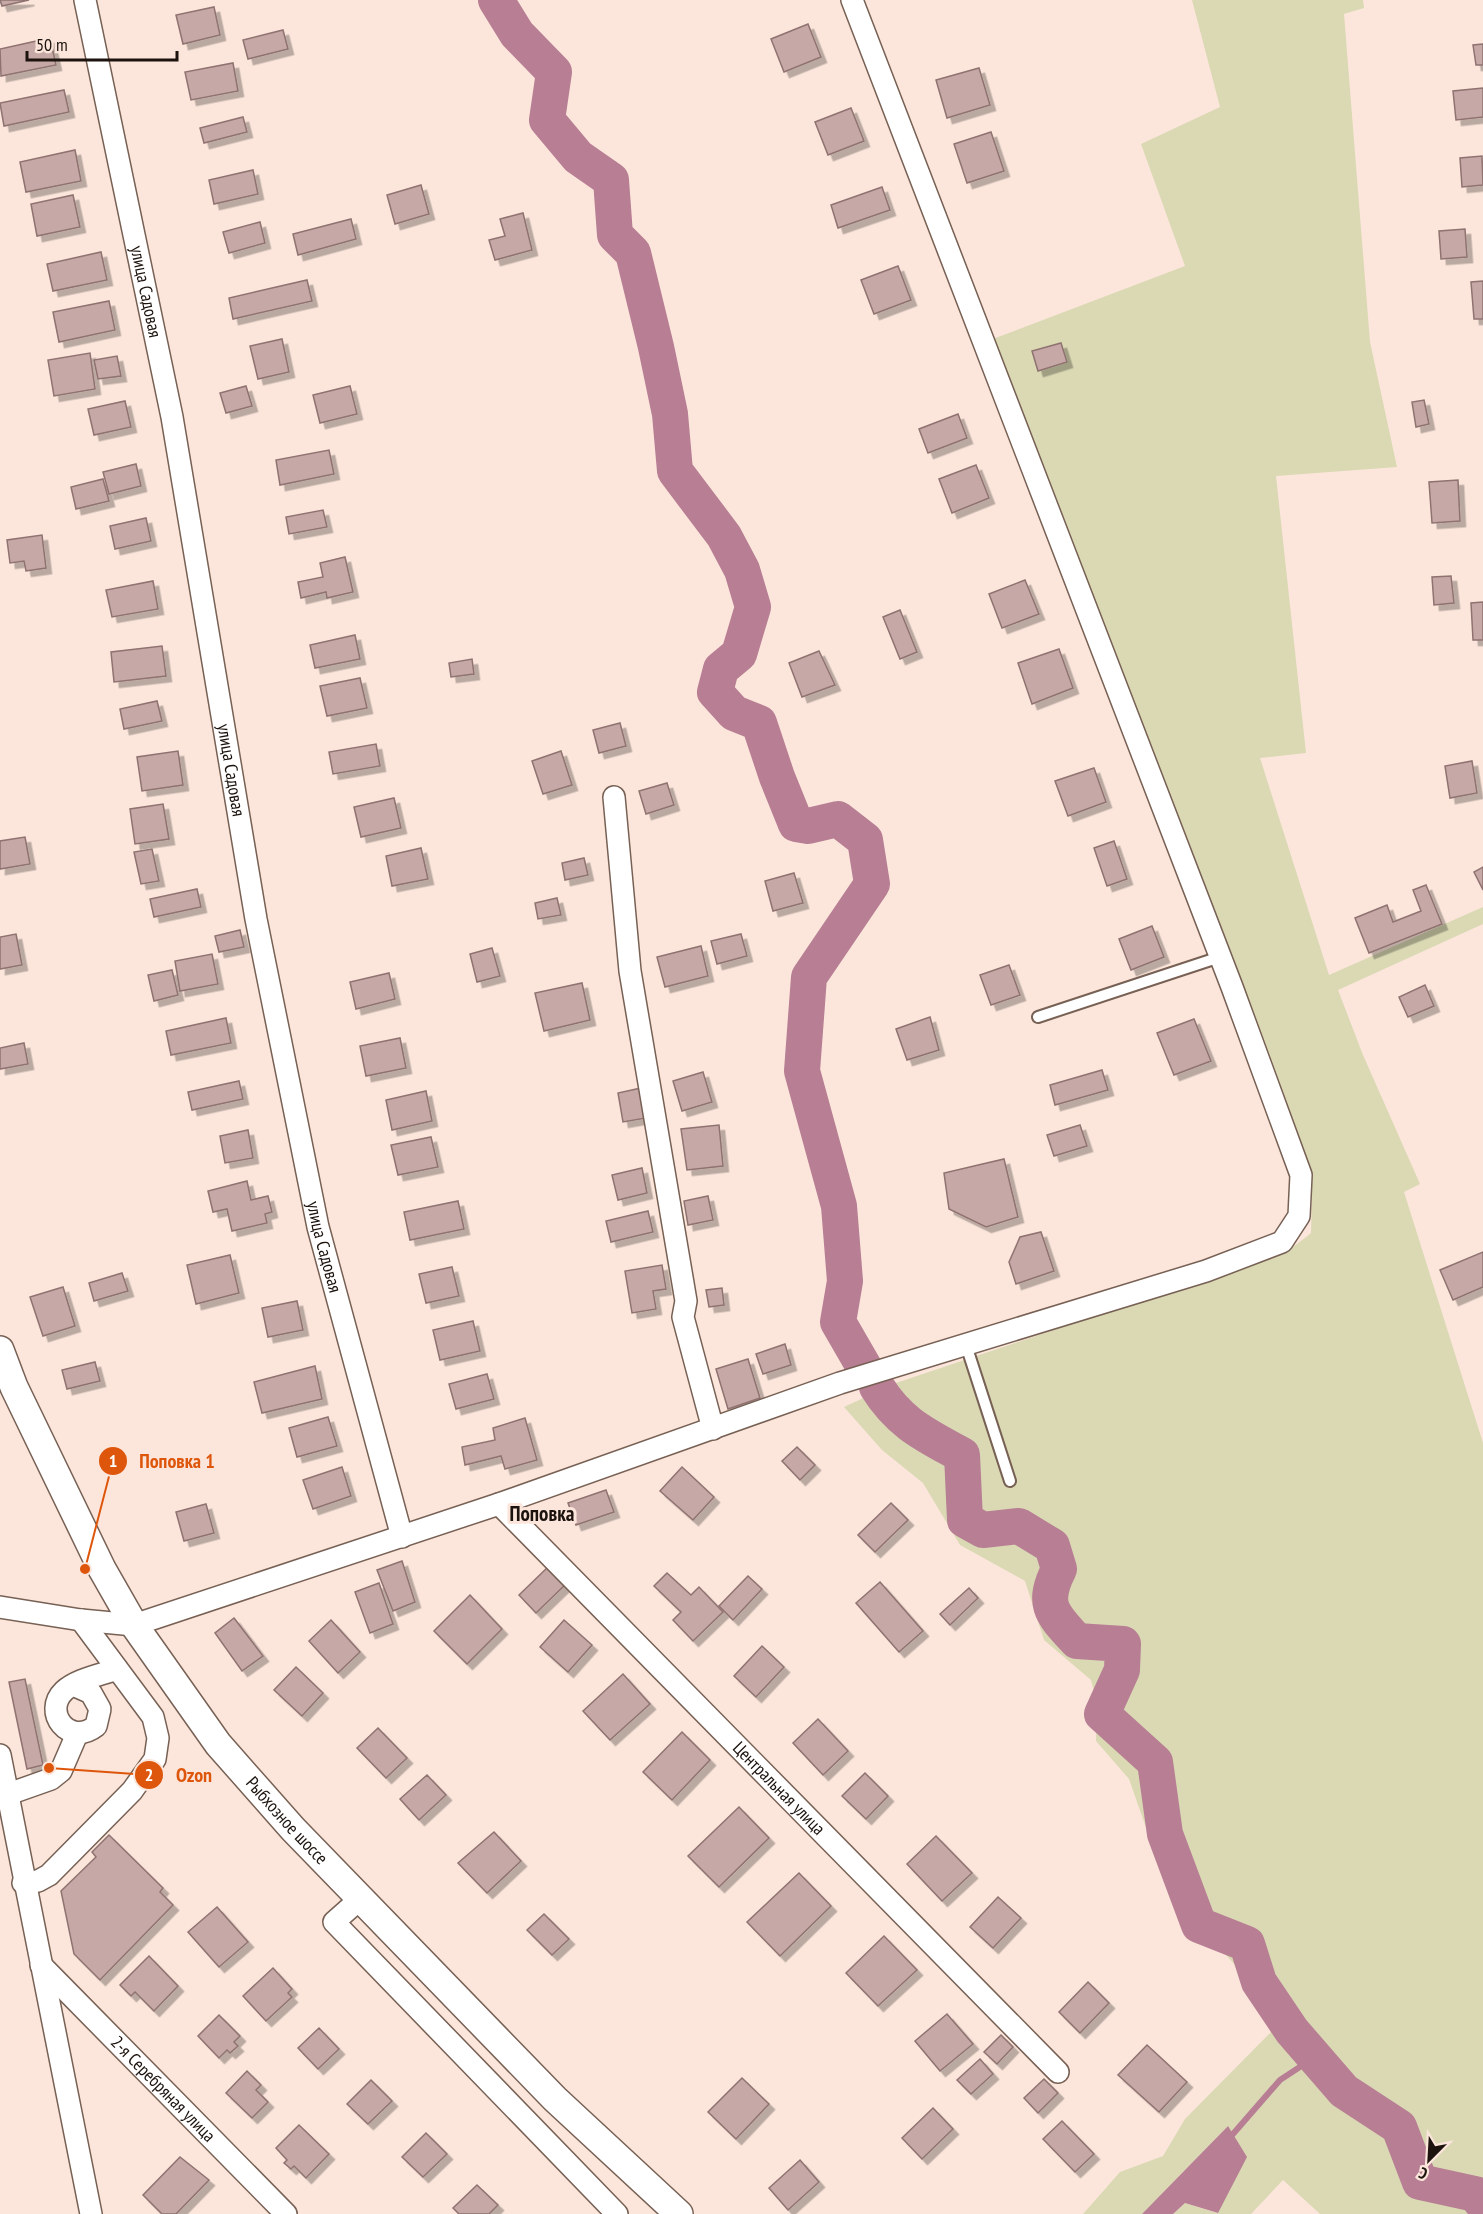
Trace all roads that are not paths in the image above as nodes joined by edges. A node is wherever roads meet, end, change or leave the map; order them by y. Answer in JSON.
{"nodes":[{"id":1,"x":85,"y":0,"type":"edge"},
{"id":2,"x":852,"y":0,"type":"edge"},
{"id":3,"x":614,"y":797,"type":"dead end"},
{"id":4,"x":1220,"y":957,"type":"junction"},
{"id":5,"x":1038,"y":1017,"type":"dead end"},
{"id":6,"x":966,"y":1344,"type":"junction"},
{"id":7,"x":0,"y":1350,"type":"edge"},
{"id":8,"x":713,"y":1429,"type":"junction"},
{"id":9,"x":1010,"y":1481,"type":"dead end"},
{"id":10,"x":499,"y":1504,"type":"junction"},
{"id":11,"x":402,"y":1537,"type":"junction"},
{"id":12,"x":0,"y":1607,"type":"edge"},
{"id":13,"x":81,"y":1620,"type":"junction"},
{"id":14,"x":134,"y":1625,"type":"junction"},
{"id":15,"x":117,"y":1670,"type":"junction"},
{"id":16,"x":73,"y":1685,"type":"junction"},
{"id":17,"x":77,"y":1734,"type":"junction"},
{"id":18,"x":0,"y":1755,"type":"edge"},
{"id":19,"x":3,"y":1796,"type":"edge"},
{"id":20,"x":23,"y":1883,"type":"junction"},
{"id":21,"x":360,"y":1899,"type":"junction"},
{"id":22,"x":41,"y":1965,"type":"junction"},
{"id":23,"x":1058,"y":2072,"type":"dead end"},
{"id":24,"x":91,"y":2214,"type":"edge"},
{"id":25,"x":286,"y":2214,"type":"edge"},
{"id":26,"x":617,"y":2214,"type":"edge"},
{"id":27,"x":679,"y":2214,"type":"edge"}],
"edges":[{"from":1,"to":11,"type":"street","name":"улица Садовая"},
{"from":2,"to":4,"type":"street"},
{"from":3,"to":8,"type":"street"},
{"from":4,"to":5,"type":"lane"},
{"from":4,"to":6,"type":"street"},
{"from":6,"to":8,"type":"street"},
{"from":6,"to":9,"type":"lane"},
{"from":7,"to":14,"type":"street","name":"Рыбхозное шоссе"},
{"from":8,"to":10,"type":"street"},
{"from":10,"to":11,"type":"street"},
{"from":10,"to":23,"type":"street","name":"Центральная улица"},
{"from":11,"to":14,"type":"street"},
{"from":12,"to":13,"type":"street"},
{"from":13,"to":14,"type":"street"},
{"from":13,"to":15,"type":"street"},
{"from":14,"to":21,"type":"street","name":"Рыбхозное шоссе"},
{"from":15,"to":16,"type":"street"},
{"from":15,"to":20,"type":"street"},
{"from":16,"to":17,"type":"street"},
{"from":16,"to":17,"type":"street"},
{"from":17,"to":19,"type":"street"},
{"from":18,"to":19,"type":"street"},
{"from":19,"to":20,"type":"street"},
{"from":20,"to":22,"type":"street"},
{"from":21,"to":26,"type":"street"},
{"from":21,"to":27,"type":"street","name":"Рыбхозное шоссе"},
{"from":22,"to":24,"type":"street"},
{"from":22,"to":25,"type":"street","name":"2-я Серебряная улица"}]}
